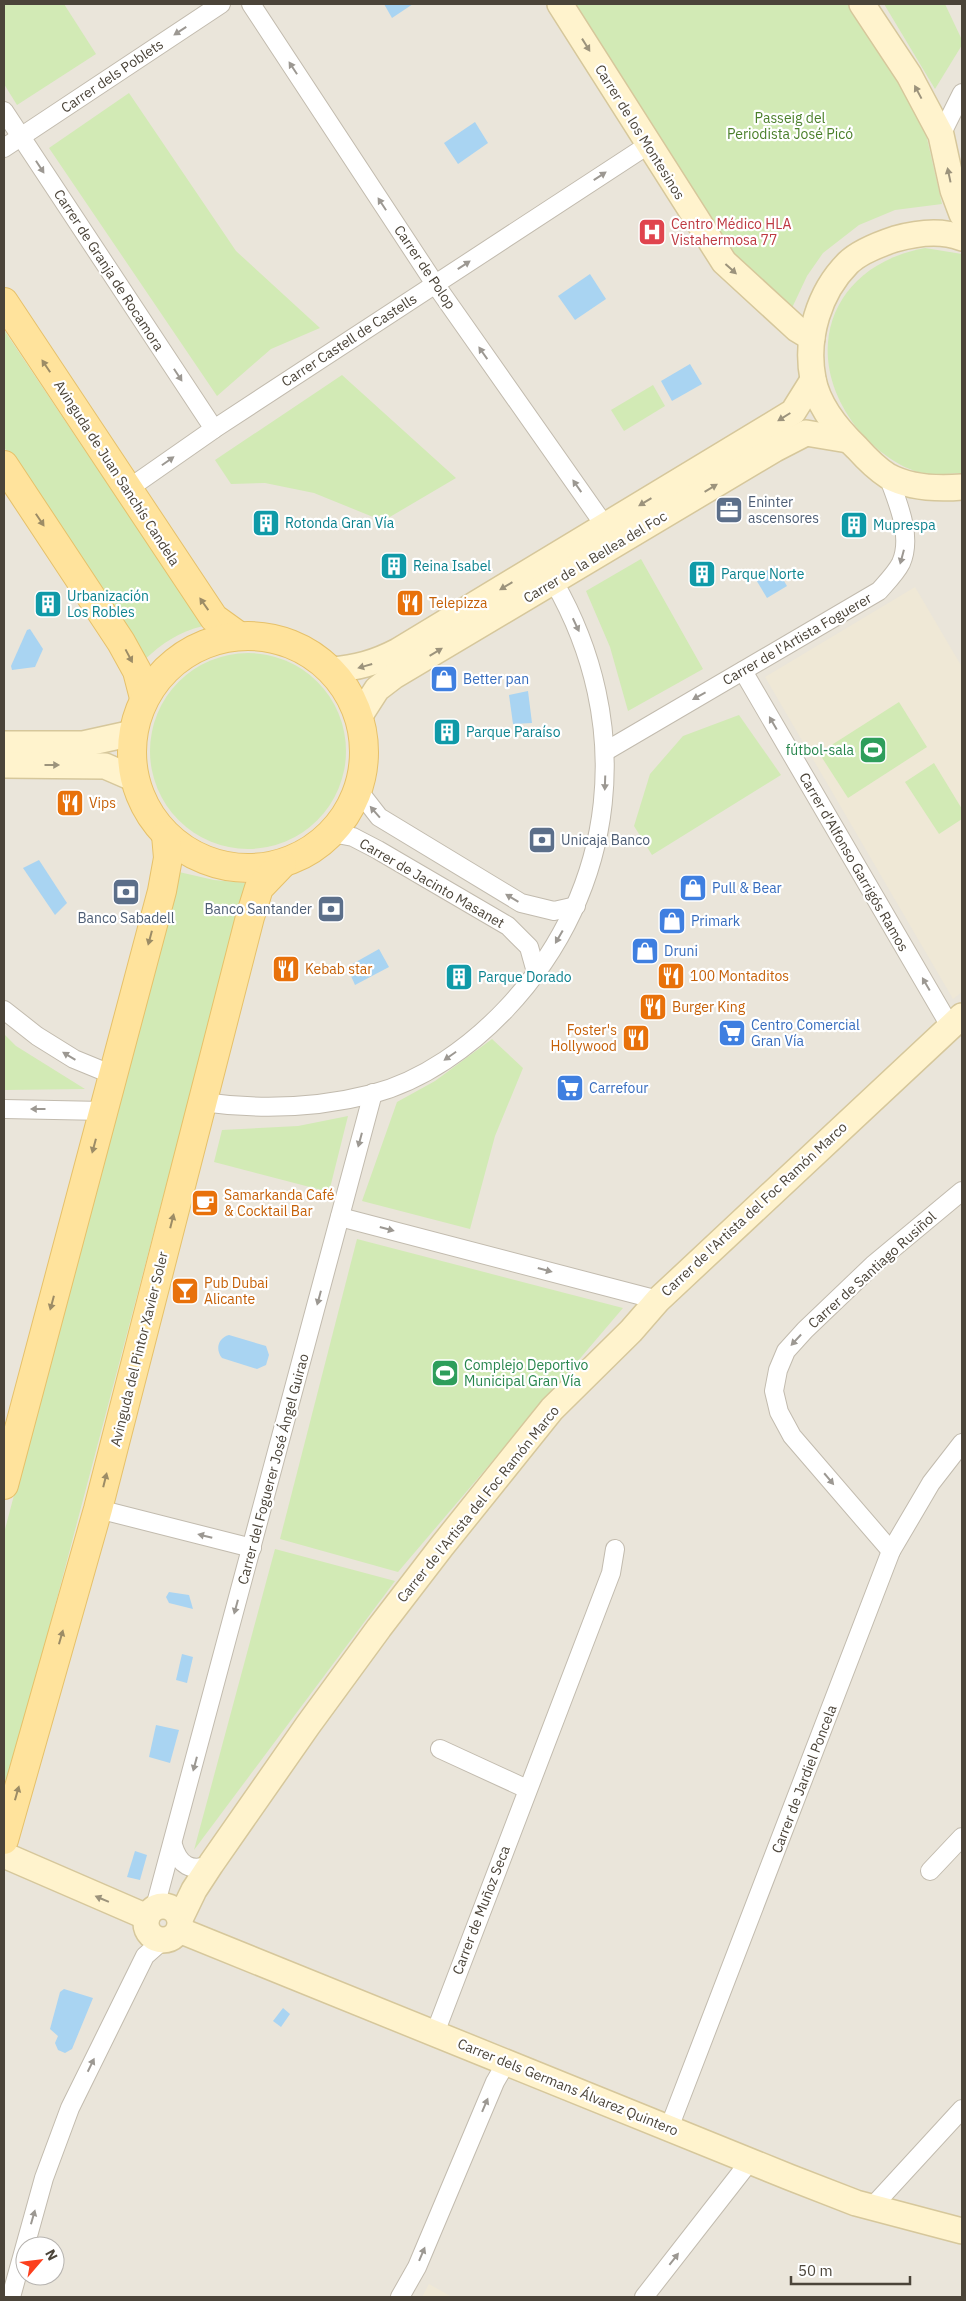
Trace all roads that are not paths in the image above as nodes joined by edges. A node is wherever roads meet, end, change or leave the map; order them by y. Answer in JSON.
{"nodes":[{"id":1,"x":221,"y":4,"type":"edge"},
{"id":2,"x":251,"y":4,"type":"edge"},
{"id":3,"x":560,"y":4,"type":"edge"},
{"id":4,"x":862,"y":4,"type":"edge"},
{"id":5,"x":962,"y":93,"type":"edge"},
{"id":6,"x":4,"y":111,"type":"edge"},
{"id":7,"x":941,"y":135,"type":"junction"},
{"id":8,"x":20,"y":136,"type":"junction"},
{"id":9,"x":648,"y":145,"type":"junction"},
{"id":10,"x":4,"y":148,"type":"edge"},
{"id":11,"x":962,"y":214,"type":"edge"},
{"id":12,"x":962,"y":238,"type":"edge"},
{"id":13,"x":435,"y":284,"type":"junction"},
{"id":14,"x":4,"y":302,"type":"edge"},
{"id":15,"x":812,"y":338,"type":"junction"},
{"id":16,"x":813,"y":380,"type":"junction"},
{"id":17,"x":214,"y":429,"type":"junction"},
{"id":18,"x":848,"y":440,"type":"junction"},
{"id":19,"x":888,"y":476,"type":"junction"},
{"id":20,"x":8,"y":482,"type":"edge"},
{"id":21,"x":962,"y":488,"type":"edge"},
{"id":22,"x":128,"y":489,"type":"junction"},
{"id":23,"x":605,"y":526,"type":"junction"},
{"id":24,"x":554,"y":582,"type":"junction"},
{"id":25,"x":240,"y":636,"type":"junction"},
{"id":26,"x":331,"y":670,"type":"junction"},
{"id":27,"x":743,"y":671,"type":"junction"},
{"id":28,"x":144,"y":698,"type":"junction"},
{"id":29,"x":359,"y":717,"type":"junction"},
{"id":30,"x":133,"y":733,"type":"junction"},
{"id":31,"x":4,"y":744,"type":"edge"},
{"id":32,"x":606,"y":751,"type":"junction"},
{"id":33,"x":4,"y":765,"type":"edge"},
{"id":34,"x":135,"y":779,"type":"junction"},
{"id":35,"x":358,"y":790,"type":"junction"},
{"id":36,"x":332,"y":833,"type":"junction"},
{"id":37,"x":166,"y":835,"type":"junction"},
{"id":38,"x":282,"y":864,"type":"junction"},
{"id":39,"x":576,"y":906,"type":"junction"},
{"id":40,"x":536,"y":972,"type":"junction"},
{"id":41,"x":4,"y":1010,"type":"edge"},
{"id":42,"x":956,"y":1021,"type":"edge"},
{"id":43,"x":113,"y":1075,"type":"junction"},
{"id":44,"x":373,"y":1093,"type":"junction"},
{"id":45,"x":202,"y":1102,"type":"junction"},
{"id":46,"x":4,"y":1109,"type":"edge"},
{"id":47,"x":104,"y":1111,"type":"junction"},
{"id":48,"x":962,"y":1191,"type":"edge"},
{"id":49,"x":340,"y":1217,"type":"junction"},
{"id":50,"x":658,"y":1300,"type":"junction"},
{"id":51,"x":962,"y":1443,"type":"edge"},
{"id":52,"x":4,"y":1486,"type":"edge"},
{"id":53,"x":98,"y":1509,"type":"junction"},
{"id":54,"x":252,"y":1548,"type":"junction"},
{"id":55,"x":615,"y":1549,"type":"dead end"},
{"id":56,"x":891,"y":1551,"type":"junction"},
{"id":57,"x":440,"y":1749,"type":"dead end"},
{"id":58,"x":527,"y":1789,"type":"junction"},
{"id":59,"x":962,"y":1836,"type":"edge"},
{"id":60,"x":4,"y":1840,"type":"edge"},
{"id":61,"x":173,"y":1845,"type":"junction"},
{"id":62,"x":4,"y":1856,"type":"edge"},
{"id":63,"x":211,"y":1864,"type":"junction"},
{"id":64,"x":930,"y":1871,"type":"dead end"},
{"id":65,"x":166,"y":1920,"type":"junction"},
{"id":66,"x":435,"y":2032,"type":"junction"},
{"id":67,"x":506,"y":2063,"type":"junction"},
{"id":68,"x":962,"y":2108,"type":"edge"},
{"id":69,"x":669,"y":2128,"type":"junction"},
{"id":70,"x":750,"y":2161,"type":"junction"},
{"id":71,"x":872,"y":2207,"type":"junction"},
{"id":72,"x":962,"y":2231,"type":"edge"},
{"id":73,"x":10,"y":2297,"type":"edge"},
{"id":74,"x":400,"y":2297,"type":"edge"},
{"id":75,"x":644,"y":2297,"type":"edge"}],
"edges":[{"from":1,"to":8,"type":"street","name":"Carrer dels Poblets","one_way":true},
{"from":13,"to":2,"type":"street","name":"Carrer de Polop","one_way":true},
{"from":3,"to":9,"type":"street","name":"Carrer de los Montesinos","one_way":true},
{"from":7,"to":4,"type":"street","one_way":true},
{"from":5,"to":7,"type":"street"},
{"from":6,"to":8,"type":"street","name":"Carrer de Granja de Rocamora"},
{"from":11,"to":7,"type":"street","one_way":true},
{"from":8,"to":10,"type":"street","name":"Carrer dels Poblets"},
{"from":8,"to":17,"type":"street","name":"Carrer de Granja de Rocamora","one_way":true},
{"from":13,"to":9,"type":"street","name":"Carrer Castell de Castells","one_way":true},
{"from":9,"to":15,"type":"street","name":"Carrer de los Montesinos","one_way":true},
{"from":12,"to":15,"type":"street"},
{"from":13,"to":17,"type":"street","name":"Carrer Castell de Castells"},
{"from":23,"to":13,"type":"street","name":"Carrer de Polop","one_way":true},
{"from":22,"to":14,"type":"main road","name":"Avinguda de Juan Sanchís Candela","one_way":true},
{"from":15,"to":16,"type":"street"},
{"from":16,"to":18,"type":"street"},
{"from":16,"to":23,"type":"street","name":"Carrer de la Bellea del Foc","one_way":true},
{"from":22,"to":17,"type":"street","name":"Carrer Castell de Castells","one_way":true},
{"from":18,"to":19,"type":"street"},
{"from":24,"to":18,"type":"street","name":"Carrer de la Bellea del Foc","one_way":true},
{"from":19,"to":21,"type":"street"},
{"from":19,"to":27,"type":"street","name":"Carrer de l'Artista Foguerer","one_way":true},
{"from":20,"to":28,"type":"main road","one_way":true},
{"from":25,"to":22,"type":"main road","name":"Avinguda de Juan Sanchís Candela","one_way":true},
{"from":23,"to":26,"type":"street","name":"Carrer de la Bellea del Foc","one_way":true},
{"from":29,"to":24,"type":"street","name":"Carrer de la Bellea del Foc","one_way":true},
{"from":24,"to":32,"type":"street","one_way":true},
{"from":25,"to":26,"type":"main road"},
{"from":25,"to":28,"type":"main road"},
{"from":26,"to":29,"type":"main road"},
{"from":27,"to":32,"type":"street","name":"Carrer de l'Artista Foguerer","one_way":true},
{"from":42,"to":27,"type":"street","name":"Carrer d'Alfonso Garrigós Ramos","one_way":true},
{"from":28,"to":30,"type":"main road"},
{"from":29,"to":35,"type":"main road"},
{"from":30,"to":31,"type":"street"},
{"from":30,"to":34,"type":"main road"},
{"from":32,"to":39,"type":"street","one_way":true},
{"from":33,"to":34,"type":"street","one_way":true},
{"from":34,"to":37,"type":"main road"},
{"from":35,"to":36,"type":"main road"},
{"from":39,"to":35,"type":"street","name":"Carrer de Jacinto Masanet","one_way":true},
{"from":36,"to":38,"type":"main road"},
{"from":36,"to":40,"type":"street","name":"Carrer de Jacinto Masanet"},
{"from":37,"to":38,"type":"main road"},
{"from":37,"to":43,"type":"main road","one_way":true},
{"from":38,"to":45,"type":"main road","name":"Avinguda del Pintor Xavier Soler"},
{"from":39,"to":40,"type":"street","one_way":true},
{"from":40,"to":44,"type":"street","one_way":true},
{"from":43,"to":41,"type":"street","one_way":true},
{"from":42,"to":50,"type":"street","name":"Carrer de l'Artista del Foc Ramón Marco"},
{"from":43,"to":47,"type":"main road"},
{"from":44,"to":45,"type":"street"},
{"from":44,"to":49,"type":"street","name":"Carrer del Foguerer José Ángel Guirao","one_way":true},
{"from":53,"to":45,"type":"main road","name":"Avinguda del Pintor Xavier Soler","one_way":true},
{"from":47,"to":46,"type":"street","one_way":true},
{"from":47,"to":52,"type":"main road","one_way":true},
{"from":48,"to":56,"type":"street","name":"Carrer de Santiago Rusiñol","one_way":true},
{"from":49,"to":50,"type":"street","one_way":true},
{"from":49,"to":54,"type":"street","name":"Carrer del Foguerer José Ángel Guirao","one_way":true},
{"from":50,"to":63,"type":"street","name":"Carrer de l'Artista del Foc Ramón Marco"},
{"from":51,"to":56,"type":"street","name":"Carrer de Jardiel Poncela"},
{"from":54,"to":53,"type":"street","one_way":true},
{"from":60,"to":53,"type":"main road","name":"Avinguda del Pintor Xavier Soler","one_way":true},
{"from":54,"to":61,"type":"street","name":"Carrer del Foguerer José Ángel Guirao","one_way":true},
{"from":55,"to":58,"type":"street","name":"Carrer de Muñoz Seca"},
{"from":56,"to":69,"type":"street","name":"Carrer de Jardiel Poncela"},
{"from":57,"to":58,"type":"street"},
{"from":58,"to":66,"type":"street","name":"Carrer de Muñoz Seca"},
{"from":59,"to":64,"type":"street"},
{"from":61,"to":63,"type":"street"},
{"from":61,"to":65,"type":"street","name":"Carrer del Foguerer José Ángel Guirao"},
{"from":65,"to":62,"type":"street","name":"Carrer dels Germans Álvarez Quintero","one_way":true},
{"from":63,"to":65,"type":"street","name":"Carrer de l'Artista del Foc Ramón Marco"},
{"from":65,"to":66,"type":"street","name":"Carrer dels Germans Álvarez Quintero"},
{"from":73,"to":65,"type":"street","name":"Carrer de l'Artista del Foc Ramón Marco","one_way":true},
{"from":66,"to":67,"type":"street","name":"Carrer dels Germans Álvarez Quintero"},
{"from":67,"to":69,"type":"street","name":"Carrer dels Germans Álvarez Quintero"},
{"from":74,"to":67,"type":"street","one_way":true},
{"from":68,"to":71,"type":"street"},
{"from":69,"to":70,"type":"street","name":"Carrer dels Germans Álvarez Quintero"},
{"from":70,"to":71,"type":"street","name":"Carrer dels Germans Álvarez Quintero"},
{"from":75,"to":70,"type":"street","one_way":true},
{"from":71,"to":72,"type":"street","name":"Carrer dels Germans Álvarez Quintero"}]}
